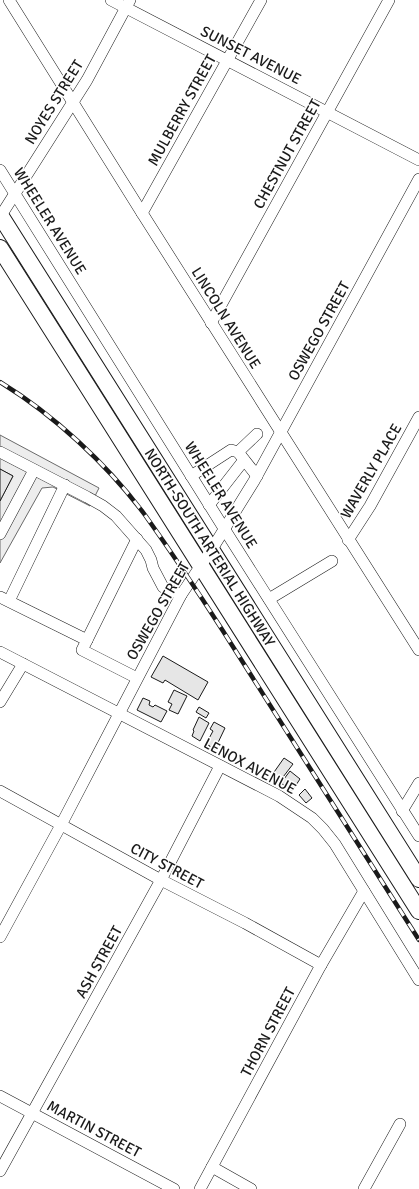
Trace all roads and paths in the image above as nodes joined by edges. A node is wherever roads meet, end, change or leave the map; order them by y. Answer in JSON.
{"nodes":[{"id":1,"x":9,"y":0,"type":"edge"},
{"id":2,"x":111,"y":0,"type":"edge"},
{"id":3,"x":261,"y":0,"type":"edge"},
{"id":4,"x":389,"y":0,"type":"edge"},
{"id":5,"x":128,"y":4,"type":"edge"},
{"id":6,"x":227,"y":60,"type":"junction"},
{"id":7,"x":73,"y":103,"type":"junction"},
{"id":8,"x":327,"y":112,"type":"junction"},
{"id":9,"x":419,"y":160,"type":"edge"},
{"id":10,"x":0,"y":170,"type":"edge"},
{"id":11,"x":419,"y":179,"type":"edge"},
{"id":12,"x":15,"y":193,"type":"junction"},
{"id":13,"x":142,"y":213,"type":"junction"},
{"id":14,"x":0,"y":216,"type":"edge"},
{"id":15,"x":0,"y":248,"type":"edge"},
{"id":16,"x":211,"y":323,"type":"junction"},
{"id":17,"x":419,"y":417,"type":"edge"},
{"id":18,"x":281,"y":432,"type":"junction"},
{"id":19,"x":257,"y":434,"type":"dead end"},
{"id":20,"x":0,"y":452,"type":"edge"},
{"id":21,"x":241,"y":456,"type":"junction"},
{"id":22,"x":34,"y":470,"type":"junction"},
{"id":23,"x":192,"y":476,"type":"junction"},
{"id":24,"x":257,"y":476,"type":"junction"},
{"id":25,"x":65,"y":485,"type":"junction"},
{"id":26,"x":210,"y":505,"type":"junction"},
{"id":27,"x":225,"y":529,"type":"junction"},
{"id":28,"x":0,"y":534,"type":"edge"},
{"id":29,"x":137,"y":539,"type":"junction"},
{"id":30,"x":348,"y":540,"type":"junction"},
{"id":31,"x":212,"y":550,"type":"junction"},
{"id":32,"x":332,"y":561,"type":"dead end"},
{"id":33,"x":201,"y":566,"type":"junction"},
{"id":34,"x":181,"y":595,"type":"junction"},
{"id":35,"x":4,"y":599,"type":"edge"},
{"id":36,"x":269,"y":599,"type":"junction"},
{"id":37,"x":87,"y":640,"type":"junction"},
{"id":38,"x":419,"y":648,"type":"edge"},
{"id":39,"x":0,"y":652,"type":"edge"},
{"id":40,"x":23,"y":664,"type":"junction"},
{"id":41,"x":137,"y":678,"type":"junction"},
{"id":42,"x":0,"y":702,"type":"edge"},
{"id":43,"x":119,"y":713,"type":"junction"},
{"id":44,"x":220,"y":766,"type":"junction"},
{"id":45,"x":419,"y":783,"type":"edge"},
{"id":46,"x":0,"y":791,"type":"edge"},
{"id":47,"x":402,"y":811,"type":"junction"},
{"id":48,"x":61,"y":825,"type":"junction"},
{"id":49,"x":419,"y":836,"type":"edge"},
{"id":50,"x":419,"y":879,"type":"edge"},
{"id":51,"x":161,"y":880,"type":"junction"},
{"id":52,"x":364,"y":891,"type":"junction"},
{"id":53,"x":419,"y":910,"type":"edge"},
{"id":54,"x":0,"y":937,"type":"edge"},
{"id":55,"x":321,"y":964,"type":"junction"},
{"id":56,"x":419,"y":980,"type":"edge"},
{"id":57,"x":0,"y":1096,"type":"edge"},
{"id":58,"x":33,"y":1113,"type":"junction"},
{"id":59,"x":400,"y":1124,"type":"dead end"},
{"id":60,"x":212,"y":1167,"type":"junction"},
{"id":61,"x":0,"y":1171,"type":"edge"},
{"id":62,"x":174,"y":1189,"type":"edge"},
{"id":63,"x":200,"y":1189,"type":"edge"},
{"id":64,"x":251,"y":1189,"type":"edge"},
{"id":65,"x":364,"y":1189,"type":"edge"}],
"edges":[{"from":1,"to":7,"type":"street","name":"LINCOLN AVENUE"},
{"from":2,"to":5,"type":"street","name":"SUNSET AVENUE"},
{"from":3,"to":6,"type":"street","name":"MULBERRY STREET"},
{"from":4,"to":8,"type":"street","name":"CHESTNUT STREET"},
{"from":5,"to":6,"type":"street","name":"SUNSET AVENUE"},
{"from":5,"to":7,"type":"street","name":"NOYES STREET"},
{"from":6,"to":8,"type":"street","name":"SUNSET AVENUE"},
{"from":6,"to":13,"type":"street","name":"MULBERRY STREET"},
{"from":7,"to":12,"type":"street","name":"NOYES STREET"},
{"from":7,"to":13,"type":"street","name":"LINCOLN AVENUE"},
{"from":8,"to":9,"type":"street","name":"SUNSET AVENUE"},
{"from":8,"to":16,"type":"street","name":"CHESTNUT STREET"},
{"from":10,"to":12,"type":"street","name":"WHEELER AVENUE"},
{"from":11,"to":18,"type":"street","name":"OSWEGO STREET"},
{"from":12,"to":14,"type":"street","name":"NOYES STREET"},
{"from":12,"to":23,"type":"street","name":"WHEELER AVENUE"},
{"from":13,"to":16,"type":"street","name":"LINCOLN AVENUE"},
{"from":14,"to":31,"type":"highway","name":"NORTH-SOUTH ARTERIAL HIGHWAY"},
{"from":15,"to":33,"type":"highway","name":"NORTH-SOUTH ARTERIAL HIGHWAY"},
{"from":16,"to":18,"type":"street","name":"LINCOLN AVENUE"},
{"from":17,"to":30,"type":"street","name":"WAVERLY PLACE"},
{"from":18,"to":24,"type":"street","name":"OSWEGO STREET"},
{"from":18,"to":30,"type":"street","name":"LINCOLN AVENUE"},
{"from":19,"to":21,"type":"street"},
{"from":20,"to":22,"type":"street"},
{"from":21,"to":23,"type":"street"},
{"from":21,"to":24,"type":"street"},
{"from":21,"to":26,"type":"street"},
{"from":22,"to":25,"type":"street"},
{"from":22,"to":28,"type":"street"},
{"from":23,"to":26,"type":"street","name":"WHEELER AVENUE"},
{"from":24,"to":27,"type":"street","name":"OSWEGO STREET"},
{"from":25,"to":29,"type":"street"},
{"from":25,"to":35,"type":"street"},
{"from":26,"to":27,"type":"street","name":"WHEELER AVENUE"},
{"from":27,"to":31,"type":"street","name":"OSWEGO STREET"},
{"from":27,"to":36,"type":"street","name":"WHEELER AVENUE"},
{"from":29,"to":34,"type":"street"},
{"from":29,"to":37,"type":"street"},
{"from":30,"to":38,"type":"street","name":"LINCOLN AVENUE"},
{"from":31,"to":33,"type":"street","name":"OSWEGO STREET"},
{"from":31,"to":50,"type":"highway","name":"NORTH-SOUTH ARTERIAL HIGHWAY"},
{"from":32,"to":36,"type":"street"},
{"from":33,"to":34,"type":"street","name":"OSWEGO STREET"},
{"from":33,"to":53,"type":"highway","name":"NORTH-SOUTH ARTERIAL HIGHWAY"},
{"from":34,"to":41,"type":"street","name":"OSWEGO STREET"},
{"from":35,"to":37,"type":"street"},
{"from":36,"to":47,"type":"street","name":"WHEELER AVENUE"},
{"from":37,"to":41,"type":"street"},
{"from":39,"to":40,"type":"street","name":"LENOX AVENUE"},
{"from":40,"to":42,"type":"street"},
{"from":40,"to":43,"type":"street","name":"LENOX AVENUE"},
{"from":41,"to":43,"type":"street","name":"OSWEGO STREET"},
{"from":43,"to":44,"type":"street","name":"LENOX AVENUE"},
{"from":43,"to":48,"type":"street","name":"OSWEGO STREET"},
{"from":44,"to":51,"type":"street","name":"ASH STREET"},
{"from":44,"to":52,"type":"street","name":"LENOX AVENUE"},
{"from":45,"to":47,"type":"street"},
{"from":46,"to":48,"type":"street","name":"CITY STREET"},
{"from":47,"to":49,"type":"street","name":"WHEELER AVENUE"},
{"from":48,"to":51,"type":"street","name":"CITY STREET"},
{"from":48,"to":54,"type":"street","name":"OSWEGO STREET"},
{"from":51,"to":55,"type":"street","name":"CITY STREET"},
{"from":51,"to":58,"type":"street","name":"ASH STREET"},
{"from":52,"to":55,"type":"street","name":"THORN STREET"},
{"from":52,"to":56,"type":"street","name":"LENOX AVENUE"},
{"from":55,"to":60,"type":"street","name":"THORN STREET"},
{"from":57,"to":58,"type":"street","name":"MARTIN STREET"},
{"from":58,"to":61,"type":"street","name":"ASH STREET"},
{"from":58,"to":62,"type":"street","name":"MARTIN STREET"},
{"from":59,"to":65,"type":"street"},
{"from":60,"to":63,"type":"street","name":"THORN STREET"},
{"from":60,"to":64,"type":"street"}]}
